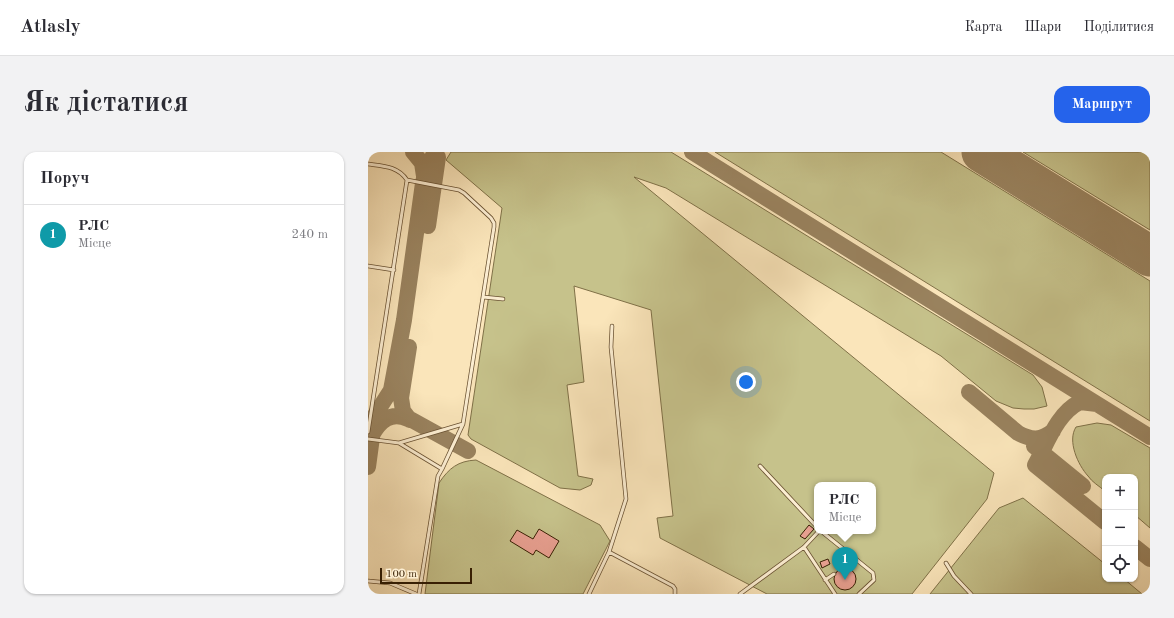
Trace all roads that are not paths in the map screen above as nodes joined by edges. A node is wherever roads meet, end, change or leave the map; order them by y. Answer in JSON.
{"nodes":[{"id":1,"x":368,"y":164,"type":"edge"},
{"id":2,"x":407,"y":180,"type":"junction"},
{"id":3,"x":368,"y":266,"type":"edge"},
{"id":4,"x":394,"y":270,"type":"junction"},
{"id":5,"x":483,"y":296,"type":"junction"},
{"id":6,"x":503,"y":299,"type":"dead end"},
{"id":7,"x":612,"y":326,"type":"dead end"},
{"id":8,"x":463,"y":424,"type":"junction"},
{"id":9,"x":368,"y":432,"type":"edge"},
{"id":10,"x":368,"y":439,"type":"edge"},
{"id":11,"x":399,"y":443,"type":"junction"},
{"id":12,"x":760,"y":466,"type":"dead end"},
{"id":13,"x":442,"y":469,"type":"junction"},
{"id":14,"x":814,"y":524,"type":"edge"},
{"id":15,"x":817,"y":534,"type":"edge"},
{"id":16,"x":824,"y":534,"type":"edge"},
{"id":17,"x":804,"y":547,"type":"junction"},
{"id":18,"x":609,"y":552,"type":"junction"},
{"id":19,"x":946,"y":563,"type":"dead end"},
{"id":20,"x":834,"y":574,"type":"dead end"},
{"id":21,"x":368,"y":580,"type":"edge"},
{"id":22,"x":825,"y":580,"type":"junction"},
{"id":23,"x":417,"y":594,"type":"edge"},
{"id":24,"x":589,"y":594,"type":"edge"},
{"id":25,"x":675,"y":594,"type":"edge"},
{"id":26,"x":740,"y":594,"type":"edge"},
{"id":27,"x":835,"y":594,"type":"edge"},
{"id":28,"x":859,"y":594,"type":"edge"},
{"id":29,"x":971,"y":594,"type":"edge"}],
"edges":[{"from":1,"to":2,"type":"lane"},
{"from":2,"to":4,"type":"lane"},
{"from":2,"to":5,"type":"lane"},
{"from":3,"to":4,"type":"lane"},
{"from":4,"to":9,"type":"lane"},
{"from":5,"to":6,"type":"lane"},
{"from":5,"to":8,"type":"lane"},
{"from":7,"to":18,"type":"lane"},
{"from":8,"to":11,"type":"lane"},
{"from":8,"to":13,"type":"lane"},
{"from":10,"to":11,"type":"lane"},
{"from":11,"to":13,"type":"lane"},
{"from":12,"to":14,"type":"lane"},
{"from":13,"to":23,"type":"lane"},
{"from":15,"to":17,"type":"lane"},
{"from":16,"to":28,"type":"lane"},
{"from":17,"to":22,"type":"lane"},
{"from":17,"to":26,"type":"lane"},
{"from":18,"to":24,"type":"lane"},
{"from":18,"to":25,"type":"lane"},
{"from":19,"to":29,"type":"lane"},
{"from":20,"to":22,"type":"lane"},
{"from":21,"to":23,"type":"lane"},
{"from":22,"to":27,"type":"lane"}]}
